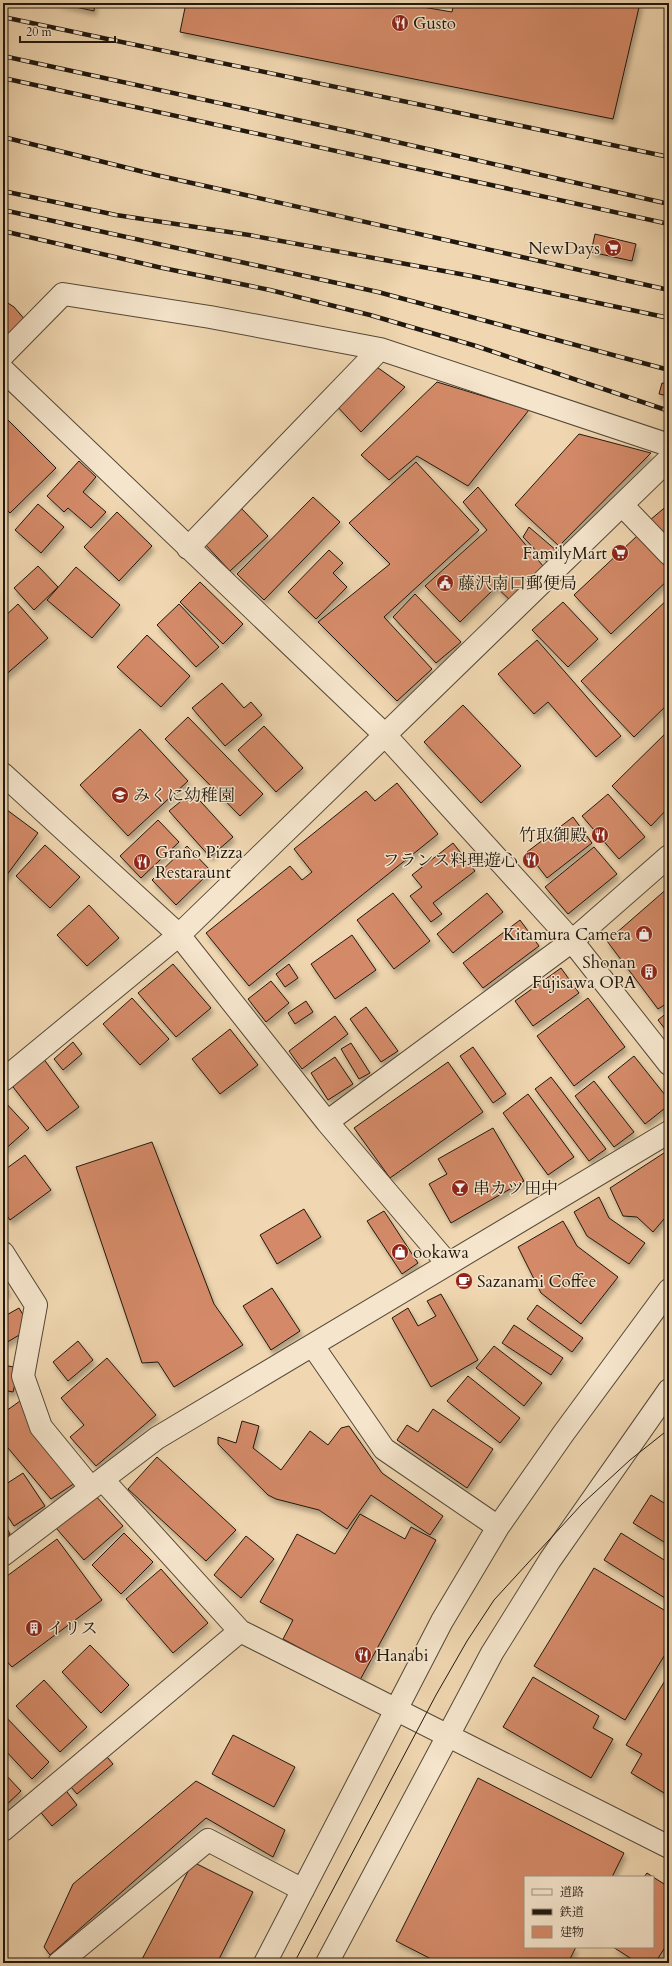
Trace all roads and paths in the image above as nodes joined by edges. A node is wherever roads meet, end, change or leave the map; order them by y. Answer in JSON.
{"nodes":[{"id":1,"x":380,"y":349,"type":"junction"},
{"id":2,"x":3,"y":355,"type":"edge"},
{"id":3,"x":3,"y":370,"type":"edge"},
{"id":4,"x":669,"y":445,"type":"edge"},
{"id":5,"x":669,"y":459,"type":"edge"},
{"id":6,"x":622,"y":505,"type":"junction"},
{"id":7,"x":188,"y":548,"type":"junction"},
{"id":8,"x":669,"y":554,"type":"edge"},
{"id":9,"x":385,"y":735,"type":"junction"},
{"id":10,"x":3,"y":774,"type":"edge"},
{"id":11,"x":669,"y":856,"type":"edge"},
{"id":12,"x":179,"y":935,"type":"junction"},
{"id":13,"x":572,"y":941,"type":"junction"},
{"id":14,"x":669,"y":1064,"type":"edge"},
{"id":15,"x":3,"y":1080,"type":"edge"},
{"id":16,"x":327,"y":1122,"type":"junction"},
{"id":17,"x":669,"y":1132,"type":"edge"},
{"id":18,"x":3,"y":1253,"type":"edge"},
{"id":19,"x":448,"y":1264,"type":"junction"},
{"id":20,"x":669,"y":1290,"type":"edge"},
{"id":21,"x":313,"y":1346,"type":"junction"},
{"id":22,"x":669,"y":1390,"type":"edge"},
{"id":23,"x":97,"y":1484,"type":"junction"},
{"id":24,"x":498,"y":1528,"type":"junction"},
{"id":25,"x":3,"y":1555,"type":"edge"},
{"id":26,"x":240,"y":1631,"type":"junction"},
{"id":27,"x":395,"y":1709,"type":"junction"},
{"id":28,"x":447,"y":1734,"type":"junction"},
{"id":29,"x":3,"y":1830,"type":"edge"},
{"id":30,"x":669,"y":1847,"type":"edge"},
{"id":31,"x":303,"y":1890,"type":"junction"},
{"id":32,"x":59,"y":1963,"type":"edge"},
{"id":33,"x":265,"y":1963,"type":"edge"},
{"id":34,"x":327,"y":1963,"type":"edge"}],
"edges":[{"from":1,"to":2,"type":"street"},
{"from":1,"to":4,"type":"street"},
{"from":1,"to":7,"type":"street"},
{"from":3,"to":7,"type":"street"},
{"from":5,"to":6,"type":"street"},
{"from":6,"to":8,"type":"street"},
{"from":6,"to":9,"type":"street"},
{"from":7,"to":9,"type":"street"},
{"from":9,"to":12,"type":"street"},
{"from":9,"to":13,"type":"street"},
{"from":10,"to":12,"type":"street"},
{"from":11,"to":13,"type":"street"},
{"from":12,"to":15,"type":"street"},
{"from":12,"to":16,"type":"street"},
{"from":13,"to":14,"type":"street"},
{"from":13,"to":16,"type":"street"},
{"from":16,"to":19,"type":"street"},
{"from":17,"to":19,"type":"street"},
{"from":18,"to":23,"type":"street"},
{"from":19,"to":21,"type":"street"},
{"from":20,"to":24,"type":"street"},
{"from":21,"to":23,"type":"street"},
{"from":21,"to":24,"type":"street"},
{"from":22,"to":28,"type":"street"},
{"from":23,"to":25,"type":"street"},
{"from":23,"to":26,"type":"street"},
{"from":24,"to":27,"type":"street"},
{"from":26,"to":27,"type":"street"},
{"from":26,"to":29,"type":"street"},
{"from":27,"to":28,"type":"street"},
{"from":27,"to":31,"type":"street"},
{"from":28,"to":30,"type":"street"},
{"from":28,"to":34,"type":"street"},
{"from":31,"to":32,"type":"street"},
{"from":31,"to":33,"type":"street"}]}
